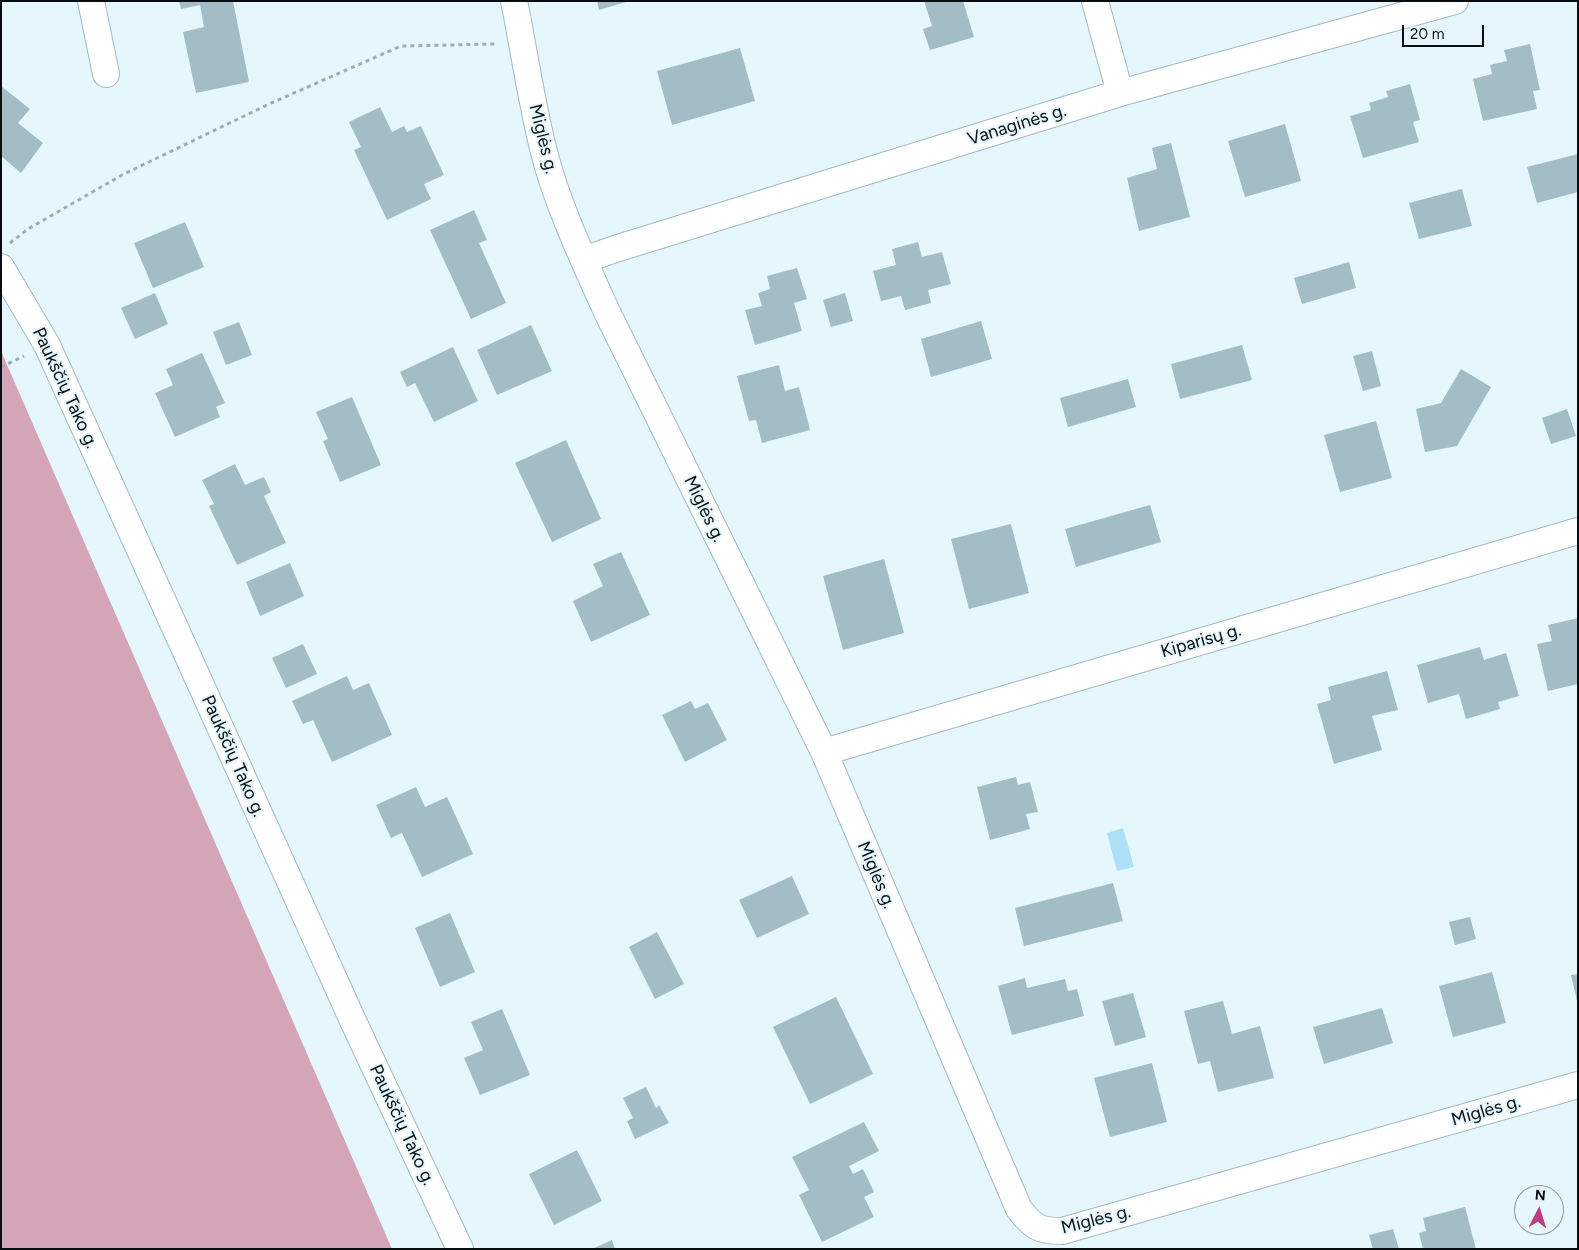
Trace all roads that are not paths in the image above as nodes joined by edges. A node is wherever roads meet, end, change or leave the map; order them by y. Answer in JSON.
{"nodes":[{"id":1,"x":91,"y":1,"type":"edge"},
{"id":2,"x":514,"y":1,"type":"edge"},
{"id":3,"x":1095,"y":1,"type":"edge"},
{"id":4,"x":1454,"y":1,"type":"edge"},
{"id":5,"x":106,"y":74,"type":"dead end"},
{"id":6,"x":1120,"y":93,"type":"junction"},
{"id":7,"x":5,"y":255,"type":"edge"},
{"id":8,"x":584,"y":260,"type":"junction"},
{"id":9,"x":1578,"y":531,"type":"edge"},
{"id":10,"x":824,"y":752,"type":"junction"},
{"id":11,"x":1578,"y":1085,"type":"edge"},
{"id":12,"x":460,"y":1249,"type":"edge"}],
"edges":[{"from":1,"to":5,"type":"street"},
{"from":2,"to":8,"type":"street","name":"Miglės g."},
{"from":3,"to":6,"type":"street"},
{"from":4,"to":6,"type":"street","name":"Vanaginės g."},
{"from":6,"to":8,"type":"street","name":"Vanaginės g."},
{"from":7,"to":12,"type":"street","name":"Paukščių Tako g."},
{"from":8,"to":10,"type":"street","name":"Miglės g."},
{"from":9,"to":10,"type":"street","name":"Kiparisų g."},
{"from":10,"to":11,"type":"street","name":"Miglės g."}]}
